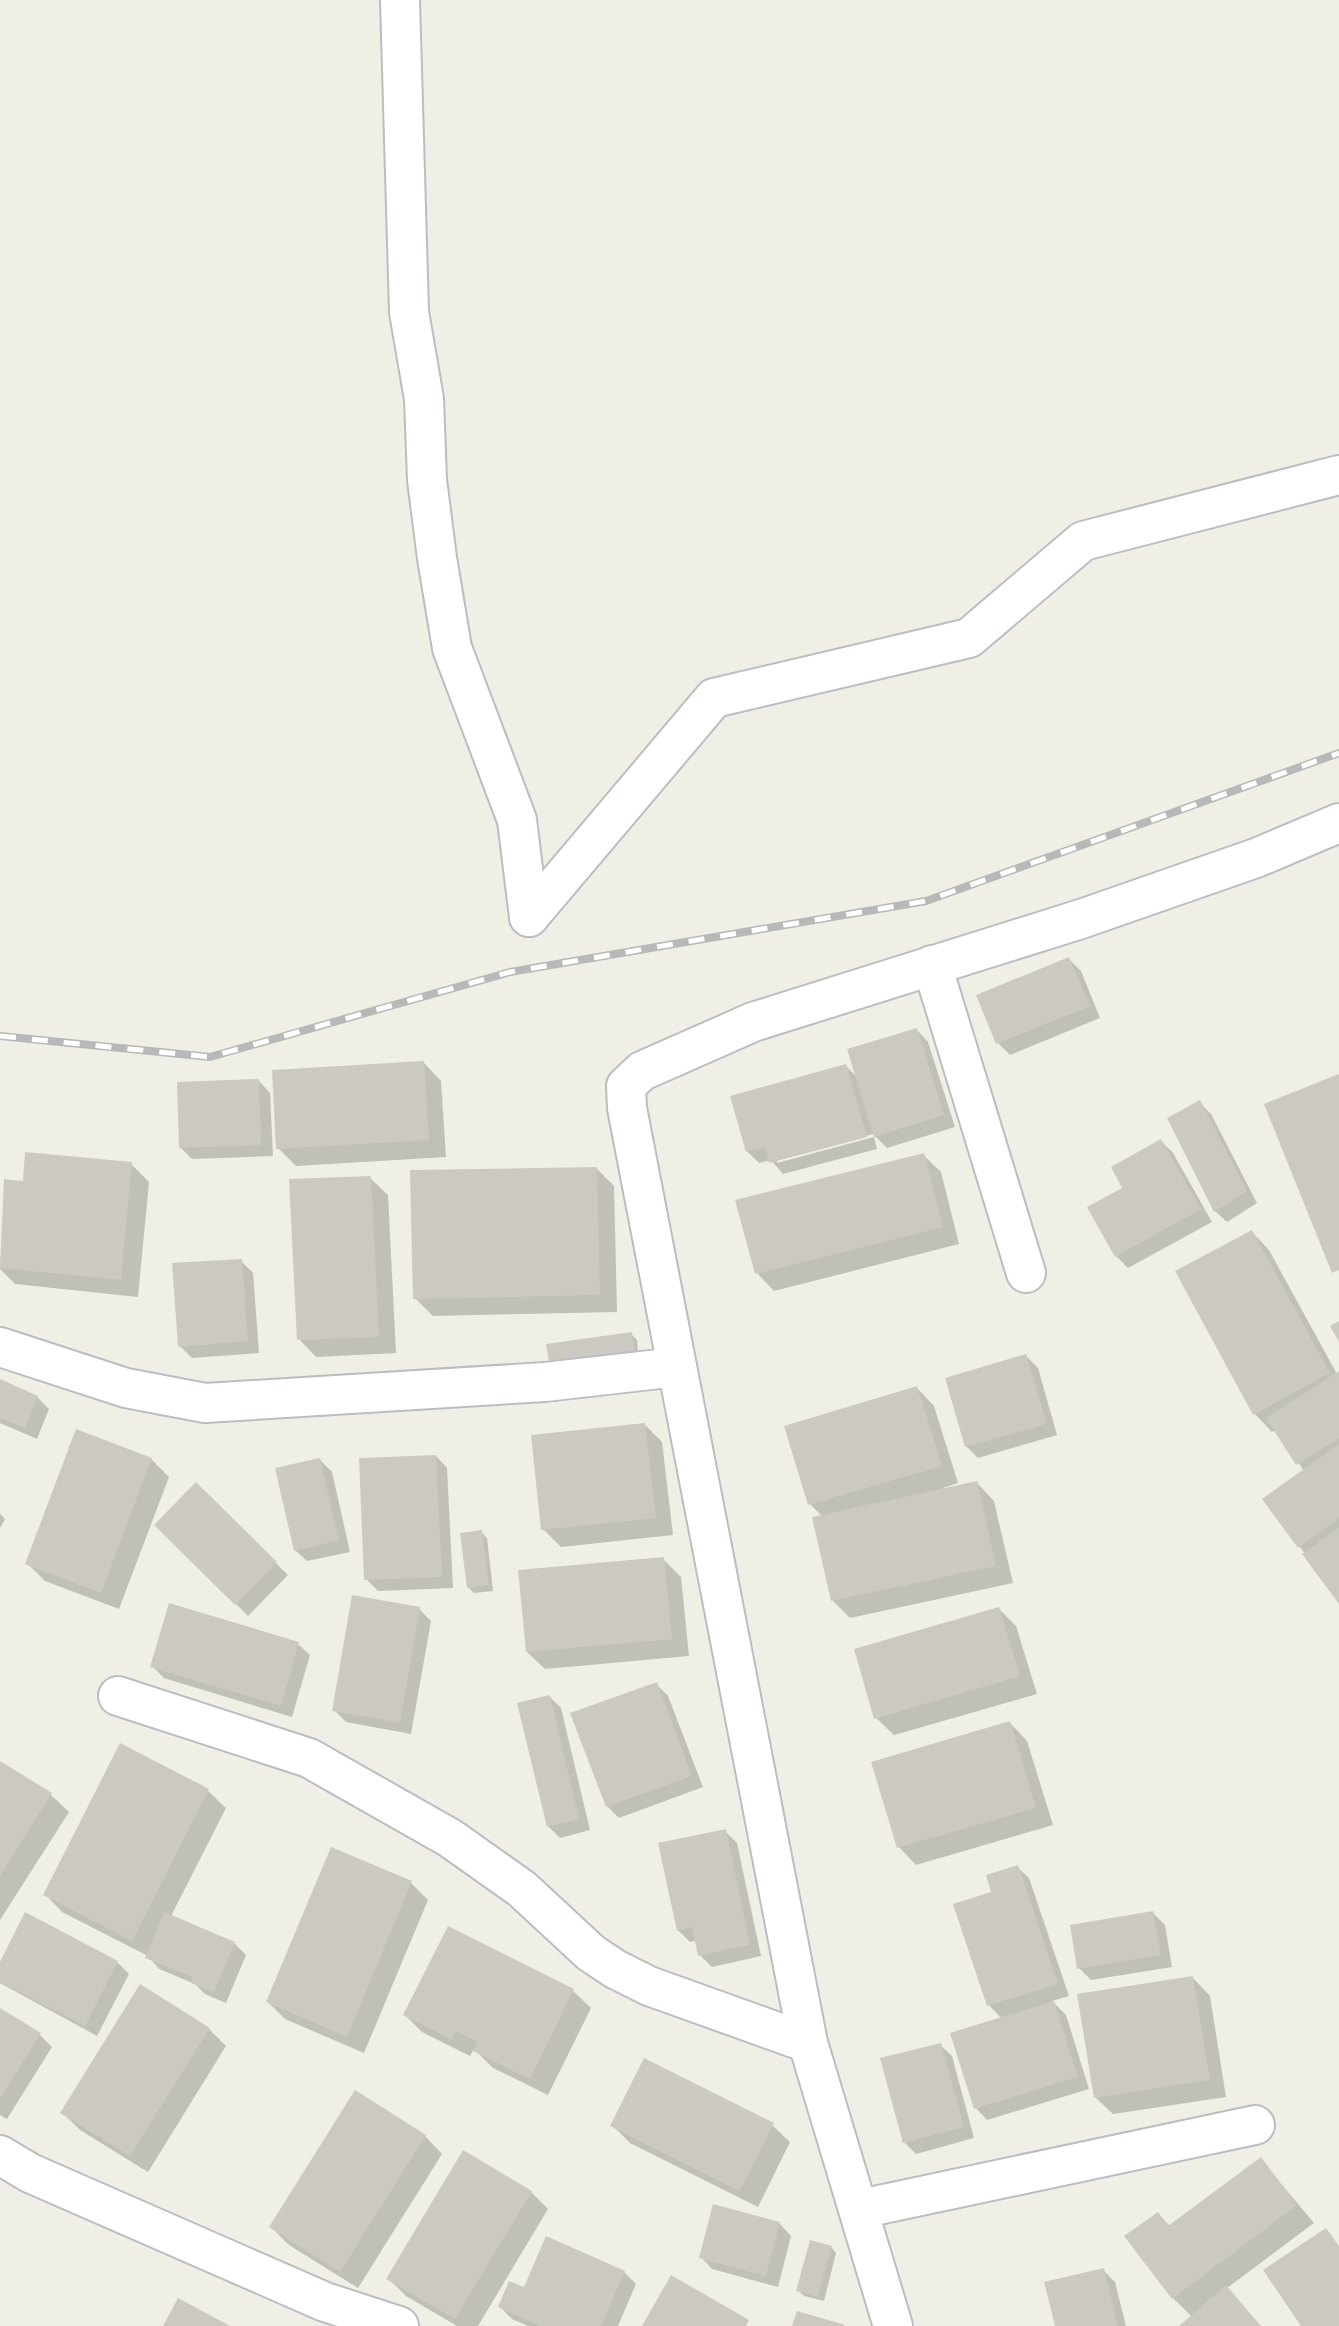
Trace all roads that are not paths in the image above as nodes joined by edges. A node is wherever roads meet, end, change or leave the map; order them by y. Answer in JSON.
{"nodes":[{"id":1,"x":400,"y":0,"type":"edge"},
{"id":2,"x":1339,"y":475,"type":"edge"},
{"id":3,"x":1339,"y":823,"type":"edge"},
{"id":4,"x":932,"y":965,"type":"junction"},
{"id":5,"x":1026,"y":1273,"type":"dead end"},
{"id":6,"x":0,"y":1347,"type":"edge"},
{"id":7,"x":677,"y":1367,"type":"junction"},
{"id":8,"x":118,"y":1696,"type":"dead end"},
{"id":9,"x":808,"y":2043,"type":"junction"},
{"id":10,"x":1255,"y":2125,"type":"dead end"},
{"id":11,"x":0,"y":2155,"type":"edge"},
{"id":12,"x":860,"y":2209,"type":"junction"},
{"id":13,"x":399,"y":2326,"type":"edge"},
{"id":14,"x":893,"y":2326,"type":"edge"}],
"edges":[{"from":1,"to":2,"type":"street"},
{"from":3,"to":4,"type":"street"},
{"from":4,"to":5,"type":"street"},
{"from":4,"to":7,"type":"street"},
{"from":6,"to":7,"type":"street"},
{"from":7,"to":9,"type":"street"},
{"from":8,"to":9,"type":"street"},
{"from":9,"to":12,"type":"street"},
{"from":10,"to":12,"type":"street"},
{"from":11,"to":13,"type":"street"},
{"from":12,"to":14,"type":"street"}]}
